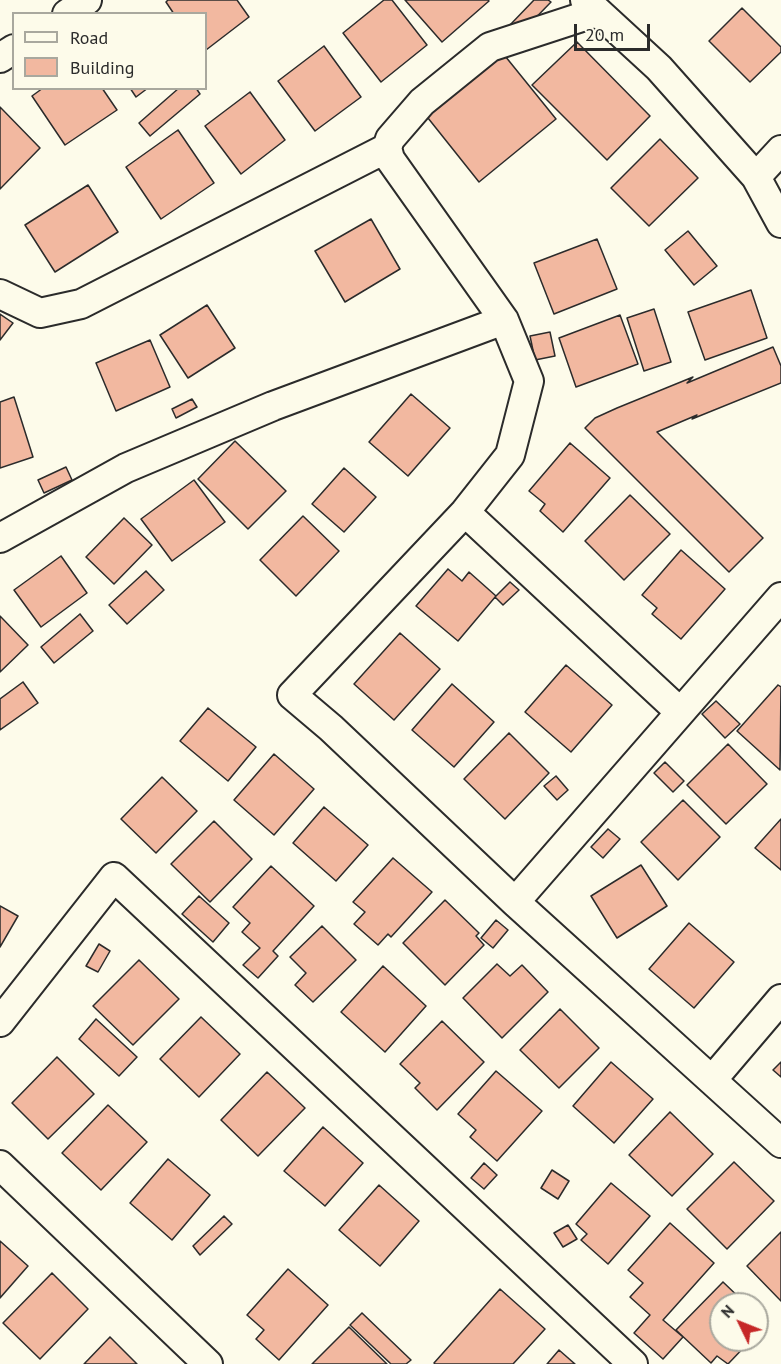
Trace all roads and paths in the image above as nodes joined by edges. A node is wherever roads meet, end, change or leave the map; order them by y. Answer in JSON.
{"nodes":[{"id":1,"x":87,"y":0,"type":"edge"},
{"id":2,"x":591,"y":6,"type":"edge"},
{"id":3,"x":70,"y":12,"type":"edge"},
{"id":4,"x":387,"y":148,"type":"junction"},
{"id":5,"x":781,"y":150,"type":"edge"},
{"id":6,"x":756,"y":177,"type":"junction"},
{"id":7,"x":781,"y":223,"type":"edge"},
{"id":8,"x":0,"y":294,"type":"edge"},
{"id":9,"x":504,"y":320,"type":"junction"},
{"id":10,"x":465,"y":512,"type":"junction"},
{"id":11,"x":0,"y":538,"type":"edge"},
{"id":12,"x":781,"y":597,"type":"edge"},
{"id":13,"x":680,"y":712,"type":"junction"},
{"id":14,"x":515,"y":902,"type":"junction"},
{"id":15,"x":781,"y":999,"type":"edge"},
{"id":16,"x":0,"y":1022,"type":"edge"},
{"id":17,"x":712,"y":1080,"type":"junction"},
{"id":18,"x":781,"y":1143,"type":"edge"},
{"id":19,"x":0,"y":1165,"type":"edge"},
{"id":20,"x":208,"y":1364,"type":"edge"},
{"id":21,"x":633,"y":1364,"type":"edge"}],
"edges":[{"from":1,"to":3,"type":"street"},
{"from":2,"to":4,"type":"street"},
{"from":2,"to":6,"type":"street"},
{"from":4,"to":8,"type":"street"},
{"from":4,"to":9,"type":"street"},
{"from":5,"to":6,"type":"street"},
{"from":6,"to":7,"type":"street"},
{"from":9,"to":10,"type":"street"},
{"from":9,"to":11,"type":"street"},
{"from":10,"to":13,"type":"street"},
{"from":10,"to":14,"type":"street"},
{"from":12,"to":13,"type":"street"},
{"from":13,"to":14,"type":"street"},
{"from":14,"to":17,"type":"street"},
{"from":15,"to":17,"type":"street"},
{"from":16,"to":21,"type":"street"},
{"from":17,"to":18,"type":"street"},
{"from":19,"to":20,"type":"street"}]}
